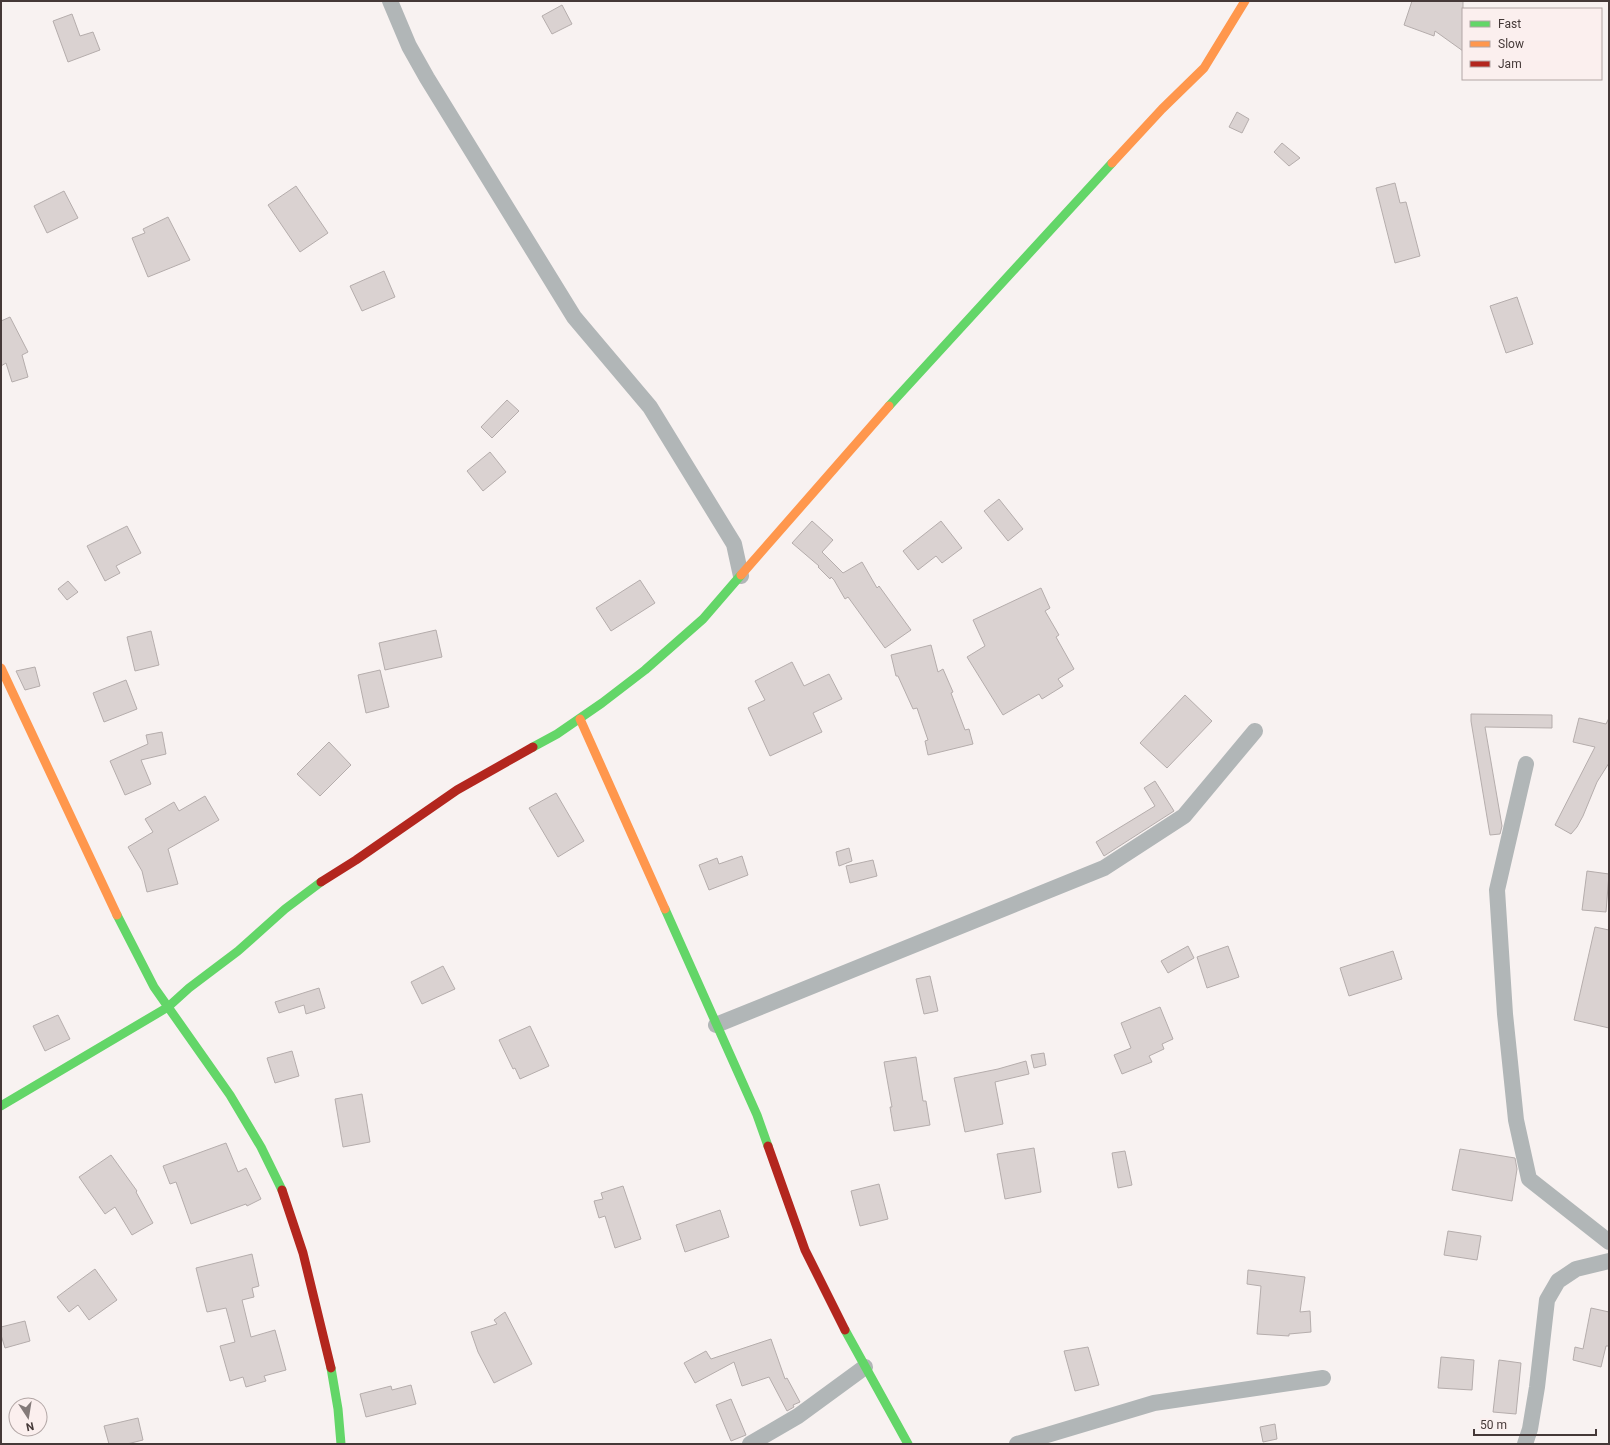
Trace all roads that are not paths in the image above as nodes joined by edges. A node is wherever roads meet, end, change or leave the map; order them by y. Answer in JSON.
{"nodes":[{"id":1,"x":390,"y":1,"type":"edge"},
{"id":2,"x":1245,"y":1,"type":"edge"},
{"id":3,"x":741,"y":576,"type":"junction"},
{"id":4,"x":1,"y":668,"type":"edge"},
{"id":5,"x":580,"y":719,"type":"junction"},
{"id":6,"x":1255,"y":731,"type":"dead end"},
{"id":7,"x":1526,"y":764,"type":"dead end"},
{"id":8,"x":168,"y":1007,"type":"junction"},
{"id":9,"x":716,"y":1025,"type":"junction"},
{"id":10,"x":1,"y":1106,"type":"edge"},
{"id":11,"x":1609,"y":1242,"type":"edge"},
{"id":12,"x":1609,"y":1261,"type":"edge"},
{"id":13,"x":865,"y":1367,"type":"junction"},
{"id":14,"x":1322,"y":1378,"type":"dead end"},
{"id":15,"x":341,"y":1444,"type":"edge"},
{"id":16,"x":750,"y":1444,"type":"edge"},
{"id":17,"x":908,"y":1444,"type":"edge"},
{"id":18,"x":1017,"y":1444,"type":"edge"},
{"id":19,"x":1525,"y":1444,"type":"edge"}],
"edges":[{"from":1,"to":3,"type":"street"},
{"from":2,"to":3,"type":"street"},
{"from":3,"to":5,"type":"street"},
{"from":4,"to":8,"type":"street"},
{"from":5,"to":8,"type":"street"},
{"from":5,"to":9,"type":"street"},
{"from":6,"to":9,"type":"street"},
{"from":7,"to":11,"type":"street"},
{"from":8,"to":10,"type":"street"},
{"from":8,"to":15,"type":"street"},
{"from":9,"to":13,"type":"street"},
{"from":12,"to":19,"type":"street"},
{"from":13,"to":16,"type":"street"},
{"from":13,"to":17,"type":"street"},
{"from":14,"to":18,"type":"street"}]}
